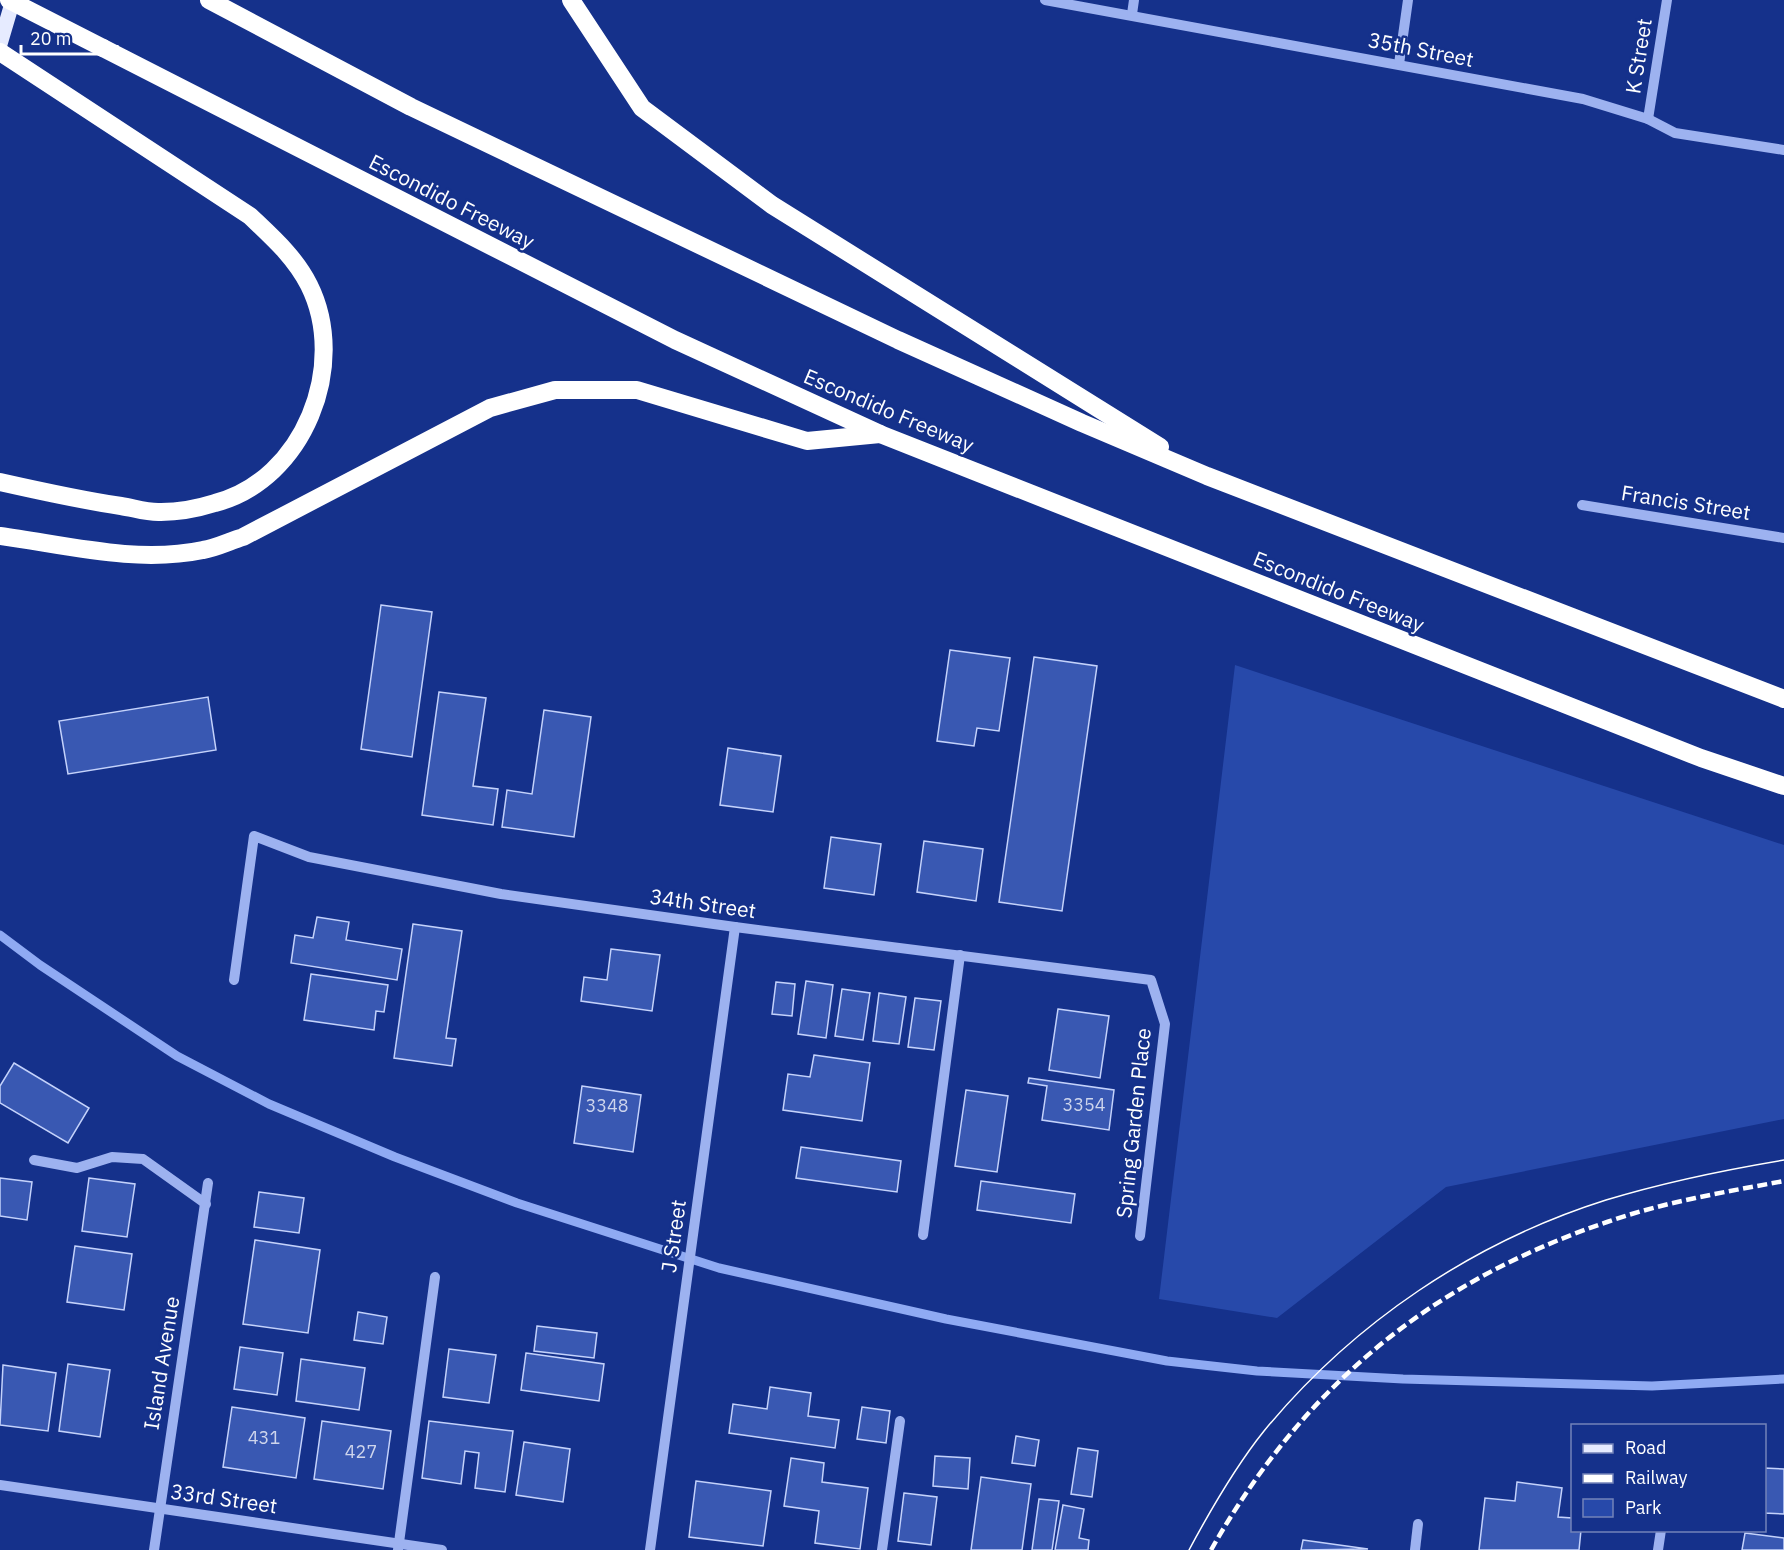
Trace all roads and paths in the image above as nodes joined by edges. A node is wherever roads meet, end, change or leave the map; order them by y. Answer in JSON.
{"nodes":[{"id":1,"x":11,"y":0,"type":"edge"},
{"id":2,"x":209,"y":0,"type":"edge"},
{"id":3,"x":571,"y":0,"type":"edge"},
{"id":4,"x":1045,"y":0,"type":"edge"},
{"id":5,"x":1134,"y":0,"type":"edge"},
{"id":6,"x":1408,"y":0,"type":"edge"},
{"id":7,"x":1667,"y":0,"type":"edge"},
{"id":8,"x":1132,"y":14,"type":"junction"},
{"id":9,"x":0,"y":44,"type":"edge"},
{"id":10,"x":0,"y":52,"type":"edge"},
{"id":11,"x":1399,"y":64,"type":"junction"},
{"id":12,"x":1648,"y":119,"type":"junction"},
{"id":13,"x":1784,"y":150,"type":"edge"},
{"id":14,"x":880,"y":434,"type":"junction"},
{"id":15,"x":1207,"y":476,"type":"junction"},
{"id":16,"x":0,"y":482,"type":"edge"},
{"id":17,"x":1582,"y":505,"type":"dead end"},
{"id":18,"x":0,"y":536,"type":"edge"},
{"id":19,"x":1784,"y":538,"type":"edge"},
{"id":20,"x":1784,"y":699,"type":"edge"},
{"id":21,"x":1784,"y":786,"type":"edge"},
{"id":22,"x":735,"y":927,"type":"junction"},
{"id":23,"x":960,"y":955,"type":"junction"},
{"id":24,"x":234,"y":980,"type":"dead end"},
{"id":25,"x":1152,"y":980,"type":"joint"},
{"id":26,"x":33,"y":1160,"type":"dead end"},
{"id":27,"x":208,"y":1183,"type":"dead end"},
{"id":28,"x":206,"y":1204,"type":"junction"},
{"id":29,"x":923,"y":1235,"type":"dead end"},
{"id":30,"x":1140,"y":1236,"type":"dead end"},
{"id":31,"x":435,"y":1277,"type":"dead end"},
{"id":32,"x":900,"y":1421,"type":"dead end"},
{"id":33,"x":0,"y":1485,"type":"edge"},
{"id":34,"x":160,"y":1509,"type":"junction"},
{"id":35,"x":1419,"y":1524,"type":"dead end"},
{"id":36,"x":1661,"y":1532,"type":"edge"},
{"id":37,"x":398,"y":1547,"type":"edge"},
{"id":38,"x":154,"y":1550,"type":"edge"},
{"id":39,"x":442,"y":1550,"type":"edge"},
{"id":40,"x":650,"y":1550,"type":"edge"},
{"id":41,"x":882,"y":1550,"type":"edge"},
{"id":42,"x":1415,"y":1550,"type":"edge"},
{"id":43,"x":1658,"y":1550,"type":"edge"}],
"edges":[{"from":1,"to":9,"type":"main road"},
{"from":1,"to":14,"type":"highway","name":"Escondido Freeway","bridge":true},
{"from":2,"to":15,"type":"highway"},
{"from":3,"to":15,"type":"highway"},
{"from":4,"to":8,"type":"street","name":"35th Street"},
{"from":5,"to":8,"type":"street"},
{"from":6,"to":11,"type":"street"},
{"from":7,"to":12,"type":"street","name":"K Street"},
{"from":8,"to":11,"type":"street","name":"35th Street"},
{"from":10,"to":16,"type":"highway"},
{"from":11,"to":12,"type":"street","name":"35th Street"},
{"from":12,"to":13,"type":"street","name":"35th Street"},
{"from":14,"to":18,"type":"highway"},
{"from":14,"to":21,"type":"highway","name":"Escondido Freeway"},
{"from":15,"to":20,"type":"highway"},
{"from":17,"to":19,"type":"street","name":"Francis Street"},
{"from":22,"to":23,"type":"street","name":"34th Street"},
{"from":22,"to":24,"type":"street","name":"34th Street"},
{"from":22,"to":40,"type":"street","name":"J Street"},
{"from":23,"to":25,"type":"street","name":"34th Street"},
{"from":23,"to":29,"type":"street"},
{"from":25,"to":30,"type":"street","name":"Spring Garden Place"},
{"from":26,"to":28,"type":"street"},
{"from":27,"to":28,"type":"street","name":"Island Avenue"},
{"from":28,"to":34,"type":"street","name":"Island Avenue"},
{"from":31,"to":37,"type":"street"},
{"from":32,"to":41,"type":"street"},
{"from":33,"to":34,"type":"street","name":"33rd Street"},
{"from":34,"to":37,"type":"street","name":"33rd Street"},
{"from":34,"to":38,"type":"street","name":"Island Avenue"},
{"from":35,"to":42,"type":"street"},
{"from":36,"to":43,"type":"street"},
{"from":37,"to":39,"type":"street","name":"33rd Street"}]}
